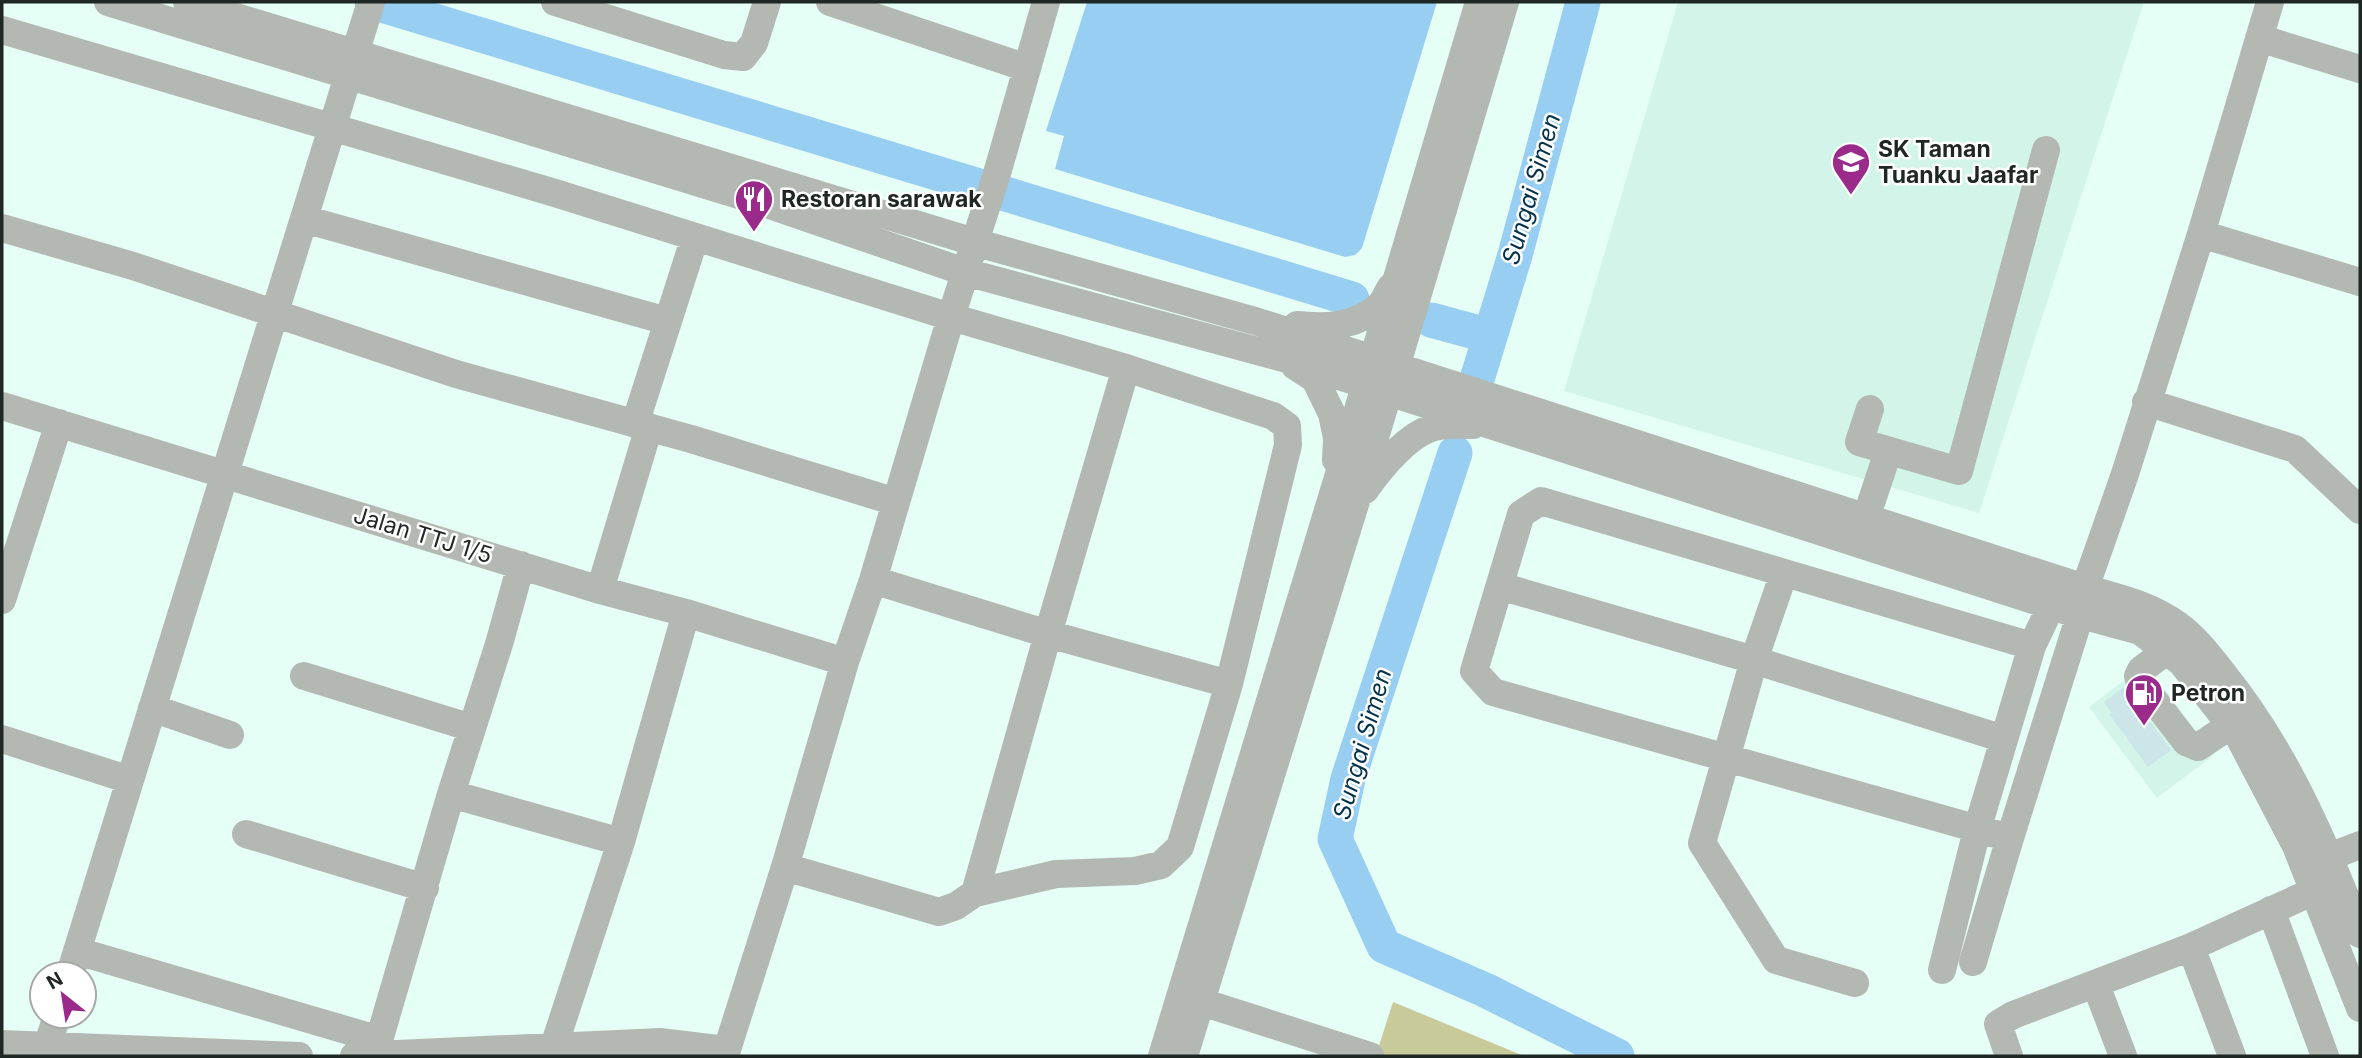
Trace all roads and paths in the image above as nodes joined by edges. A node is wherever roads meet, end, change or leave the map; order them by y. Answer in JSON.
{"nodes":[{"id":1,"x":108,"y":2,"type":"edge"},
{"id":2,"x":187,"y":2,"type":"edge"},
{"id":3,"x":555,"y":2,"type":"edge"},
{"id":4,"x":767,"y":2,"type":"edge"},
{"id":5,"x":830,"y":2,"type":"edge"},
{"id":6,"x":1046,"y":2,"type":"edge"},
{"id":7,"x":1479,"y":2,"type":"edge"},
{"id":8,"x":1506,"y":2,"type":"edge"},
{"id":9,"x":2270,"y":2,"type":"edge"},
{"id":10,"x":369,"y":9,"type":"edge"},
{"id":11,"x":2,"y":30,"type":"edge"},
{"id":12,"x":2259,"y":38,"type":"junction"},
{"id":13,"x":351,"y":64,"type":"junction"},
{"id":14,"x":1027,"y":68,"type":"junction"},
{"id":15,"x":2360,"y":69,"type":"edge"},
{"id":16,"x":332,"y":126,"type":"junction"},
{"id":17,"x":2046,"y":150,"type":"dead end"},
{"id":18,"x":304,"y":219,"type":"junction"},
{"id":19,"x":2,"y":228,"type":"edge"},
{"id":20,"x":2201,"y":234,"type":"junction"},
{"id":21,"x":695,"y":237,"type":"junction"},
{"id":22,"x":974,"y":242,"type":"junction"},
{"id":23,"x":965,"y":272,"type":"junction"},
{"id":24,"x":1399,"y":274,"type":"junction"},
{"id":25,"x":2360,"y":282,"type":"edge"},
{"id":26,"x":274,"y":313,"type":"junction"},
{"id":27,"x":951,"y":317,"type":"junction"},
{"id":28,"x":667,"y":321,"type":"junction"},
{"id":29,"x":1255,"y":321,"type":"junction"},
{"id":30,"x":1283,"y":358,"type":"junction"},
{"id":31,"x":1126,"y":368,"type":"junction"},
{"id":32,"x":1381,"y":375,"type":"junction"},
{"id":33,"x":2146,"y":402,"type":"junction"},
{"id":34,"x":2,"y":406,"type":"edge"},
{"id":35,"x":1870,"y":409,"type":"dead end"},
{"id":36,"x":59,"y":423,"type":"junction"},
{"id":37,"x":642,"y":426,"type":"junction"},
{"id":38,"x":1537,"y":439,"type":"junction"},
{"id":39,"x":1888,"y":452,"type":"junction"},
{"id":40,"x":225,"y":474,"type":"junction"},
{"id":41,"x":1346,"y":493,"type":"junction"},
{"id":42,"x":896,"y":502,"type":"junction"},
{"id":43,"x":2360,"y":510,"type":"edge"},
{"id":44,"x":1866,"y":518,"type":"junction"},
{"id":45,"x":521,"y":565,"type":"junction"},
{"id":46,"x":1784,"y":573,"type":"junction"},
{"id":47,"x":873,"y":580,"type":"junction"},
{"id":48,"x":1500,"y":586,"type":"junction"},
{"id":49,"x":600,"y":590,"type":"junction"},
{"id":50,"x":2,"y":600,"type":"edge"},
{"id":51,"x":2082,"y":602,"type":"junction"},
{"id":52,"x":2051,"y":606,"type":"junction"},
{"id":53,"x":686,"y":613,"type":"junction"},
{"id":54,"x":1048,"y":634,"type":"junction"},
{"id":55,"x":2032,"y":646,"type":"junction"},
{"id":56,"x":2166,"y":651,"type":"junction"},
{"id":57,"x":1754,"y":660,"type":"junction"},
{"id":58,"x":845,"y":662,"type":"junction"},
{"id":59,"x":304,"y":676,"type":"dead end"},
{"id":60,"x":1229,"y":684,"type":"junction"},
{"id":61,"x":152,"y":708,"type":"junction"},
{"id":62,"x":2231,"y":725,"type":"junction"},
{"id":63,"x":472,"y":728,"type":"junction"},
{"id":64,"x":230,"y":735,"type":"dead end"},
{"id":65,"x":2,"y":739,"type":"edge"},
{"id":66,"x":2004,"y":739,"type":"junction"},
{"id":67,"x":1726,"y":758,"type":"junction"},
{"id":68,"x":130,"y":780,"type":"junction"},
{"id":69,"x":451,"y":794,"type":"junction"},
{"id":70,"x":1978,"y":830,"type":"junction"},
{"id":71,"x":246,"y":834,"type":"dead end"},
{"id":72,"x":2010,"y":838,"type":"junction"},
{"id":73,"x":621,"y":842,"type":"junction"},
{"id":74,"x":2360,"y":845,"type":"edge"},
{"id":75,"x":2330,"y":857,"type":"junction"},
{"id":76,"x":785,"y":867,"type":"junction"},
{"id":77,"x":2309,"y":879,"type":"junction"},
{"id":78,"x":425,"y":888,"type":"junction"},
{"id":79,"x":975,"y":893,"type":"junction"},
{"id":80,"x":2271,"y":910,"type":"junction"},
{"id":81,"x":2360,"y":934,"type":"edge"},
{"id":82,"x":2191,"y":947,"type":"junction"},
{"id":83,"x":74,"y":960,"type":"edge"},
{"id":84,"x":1973,"y":962,"type":"dead end"},
{"id":85,"x":98,"y":970,"type":"edge"},
{"id":86,"x":1942,"y":970,"type":"dead end"},
{"id":87,"x":1855,"y":983,"type":"dead end"},
{"id":88,"x":2096,"y":985,"type":"junction"},
{"id":89,"x":1191,"y":999,"type":"junction"},
{"id":90,"x":2360,"y":1008,"type":"edge"},
{"id":91,"x":52,"y":1030,"type":"edge"},
{"id":92,"x":2,"y":1044,"type":"edge"},
{"id":93,"x":554,"y":1046,"type":"junction"},
{"id":94,"x":47,"y":1047,"type":"junction"},
{"id":95,"x":1326,"y":1049,"type":"edge"},
{"id":96,"x":370,"y":1050,"type":"edge"},
{"id":97,"x":726,"y":1053,"type":"edge"},
{"id":98,"x":299,"y":1056,"type":"edge"},
{"id":99,"x":1162,"y":1056,"type":"edge"},
{"id":100,"x":1184,"y":1056,"type":"edge"},
{"id":101,"x":1370,"y":1056,"type":"edge"},
{"id":102,"x":2008,"y":1056,"type":"edge"},
{"id":103,"x":2123,"y":1056,"type":"edge"},
{"id":104,"x":2232,"y":1056,"type":"edge"},
{"id":105,"x":2325,"y":1056,"type":"edge"}],
"edges":[{"from":1,"to":13,"type":"street"},
{"from":2,"to":13,"type":"street"},
{"from":3,"to":4,"type":"street"},
{"from":5,"to":14,"type":"street"},
{"from":6,"to":14,"type":"street"},
{"from":7,"to":24,"type":"street"},
{"from":8,"to":32,"type":"street"},
{"from":9,"to":12,"type":"street"},
{"from":10,"to":13,"type":"street"},
{"from":11,"to":16,"type":"street"},
{"from":12,"to":15,"type":"street"},
{"from":12,"to":20,"type":"street"},
{"from":13,"to":16,"type":"street"},
{"from":13,"to":22,"type":"street"},
{"from":13,"to":23,"type":"street"},
{"from":14,"to":22,"type":"street"},
{"from":16,"to":18,"type":"street"},
{"from":16,"to":21,"type":"street"},
{"from":17,"to":39,"type":"street"},
{"from":18,"to":26,"type":"street"},
{"from":18,"to":28,"type":"street"},
{"from":19,"to":26,"type":"street"},
{"from":20,"to":25,"type":"street"},
{"from":20,"to":33,"type":"street"},
{"from":21,"to":27,"type":"street"},
{"from":21,"to":28,"type":"street"},
{"from":22,"to":23,"type":"street"},
{"from":22,"to":29,"type":"street"},
{"from":23,"to":27,"type":"street"},
{"from":23,"to":30,"type":"street"},
{"from":24,"to":29,"type":"street"},
{"from":24,"to":32,"type":"street"},
{"from":26,"to":37,"type":"street"},
{"from":26,"to":40,"type":"street"},
{"from":27,"to":31,"type":"street"},
{"from":27,"to":42,"type":"street"},
{"from":28,"to":37,"type":"street"},
{"from":29,"to":32,"type":"street"},
{"from":30,"to":32,"type":"street"},
{"from":30,"to":41,"type":"street"},
{"from":31,"to":54,"type":"street"},
{"from":31,"to":60,"type":"street"},
{"from":32,"to":38,"type":"street"},
{"from":32,"to":41,"type":"street"},
{"from":32,"to":44,"type":"street"},
{"from":33,"to":43,"type":"street"},
{"from":33,"to":51,"type":"street"},
{"from":34,"to":36,"type":"street","name":"Jalan TTJ 1/5"},
{"from":35,"to":39,"type":"street"},
{"from":36,"to":40,"type":"street","name":"Jalan TTJ 1/5"},
{"from":36,"to":50,"type":"street"},
{"from":37,"to":42,"type":"street"},
{"from":37,"to":49,"type":"street"},
{"from":38,"to":41,"type":"street"},
{"from":38,"to":52,"type":"street"},
{"from":39,"to":44,"type":"street"},
{"from":40,"to":45,"type":"street","name":"Jalan TTJ 1/5"},
{"from":40,"to":61,"type":"street"},
{"from":41,"to":89,"type":"street"},
{"from":42,"to":47,"type":"street"},
{"from":44,"to":51,"type":"street"},
{"from":45,"to":49,"type":"street","name":"Jalan TTJ 1/5"},
{"from":45,"to":63,"type":"street"},
{"from":46,"to":48,"type":"street"},
{"from":46,"to":55,"type":"street"},
{"from":46,"to":57,"type":"street"},
{"from":47,"to":54,"type":"street"},
{"from":47,"to":58,"type":"street"},
{"from":48,"to":57,"type":"street"},
{"from":48,"to":67,"type":"street"},
{"from":49,"to":53,"type":"street","name":"Jalan TTJ 1/5"},
{"from":51,"to":52,"type":"street"},
{"from":51,"to":56,"type":"street"},
{"from":51,"to":72,"type":"street"},
{"from":51,"to":75,"type":"street"},
{"from":52,"to":55,"type":"street"},
{"from":53,"to":58,"type":"street","name":"Jalan TTJ 1/5"},
{"from":53,"to":73,"type":"street"},
{"from":54,"to":60,"type":"street"},
{"from":54,"to":79,"type":"street"},
{"from":55,"to":66,"type":"street"},
{"from":56,"to":62,"type":"street"},
{"from":56,"to":62,"type":"street"},
{"from":57,"to":66,"type":"street"},
{"from":57,"to":67,"type":"street"},
{"from":58,"to":76,"type":"street"},
{"from":59,"to":63,"type":"street"},
{"from":60,"to":79,"type":"street"},
{"from":61,"to":64,"type":"street"},
{"from":61,"to":68,"type":"street"},
{"from":62,"to":77,"type":"street"},
{"from":63,"to":69,"type":"street"},
{"from":65,"to":68,"type":"street"},
{"from":66,"to":70,"type":"street"},
{"from":67,"to":70,"type":"street"},
{"from":67,"to":87,"type":"street"},
{"from":68,"to":83,"type":"street"},
{"from":69,"to":73,"type":"street"},
{"from":69,"to":78,"type":"street"},
{"from":70,"to":72,"type":"street"},
{"from":70,"to":86,"type":"street"},
{"from":71,"to":78,"type":"street"},
{"from":72,"to":84,"type":"street"},
{"from":73,"to":93,"type":"street"},
{"from":74,"to":75,"type":"street"},
{"from":75,"to":77,"type":"street"},
{"from":75,"to":81,"type":"street"},
{"from":76,"to":79,"type":"street"},
{"from":76,"to":97,"type":"street"},
{"from":77,"to":80,"type":"street"},
{"from":77,"to":90,"type":"street"},
{"from":78,"to":96,"type":"street"},
{"from":80,"to":82,"type":"street"},
{"from":80,"to":105,"type":"street"},
{"from":82,"to":88,"type":"street"},
{"from":82,"to":104,"type":"street"},
{"from":85,"to":96,"type":"street"},
{"from":88,"to":102,"type":"street"},
{"from":88,"to":103,"type":"street"},
{"from":89,"to":95,"type":"street"},
{"from":89,"to":99,"type":"street"},
{"from":89,"to":100,"type":"street"},
{"from":91,"to":94,"type":"street"},
{"from":92,"to":94,"type":"street"},
{"from":93,"to":96,"type":"street"},
{"from":93,"to":97,"type":"street"},
{"from":94,"to":98,"type":"street"},
{"from":95,"to":101,"type":"street"}]}
